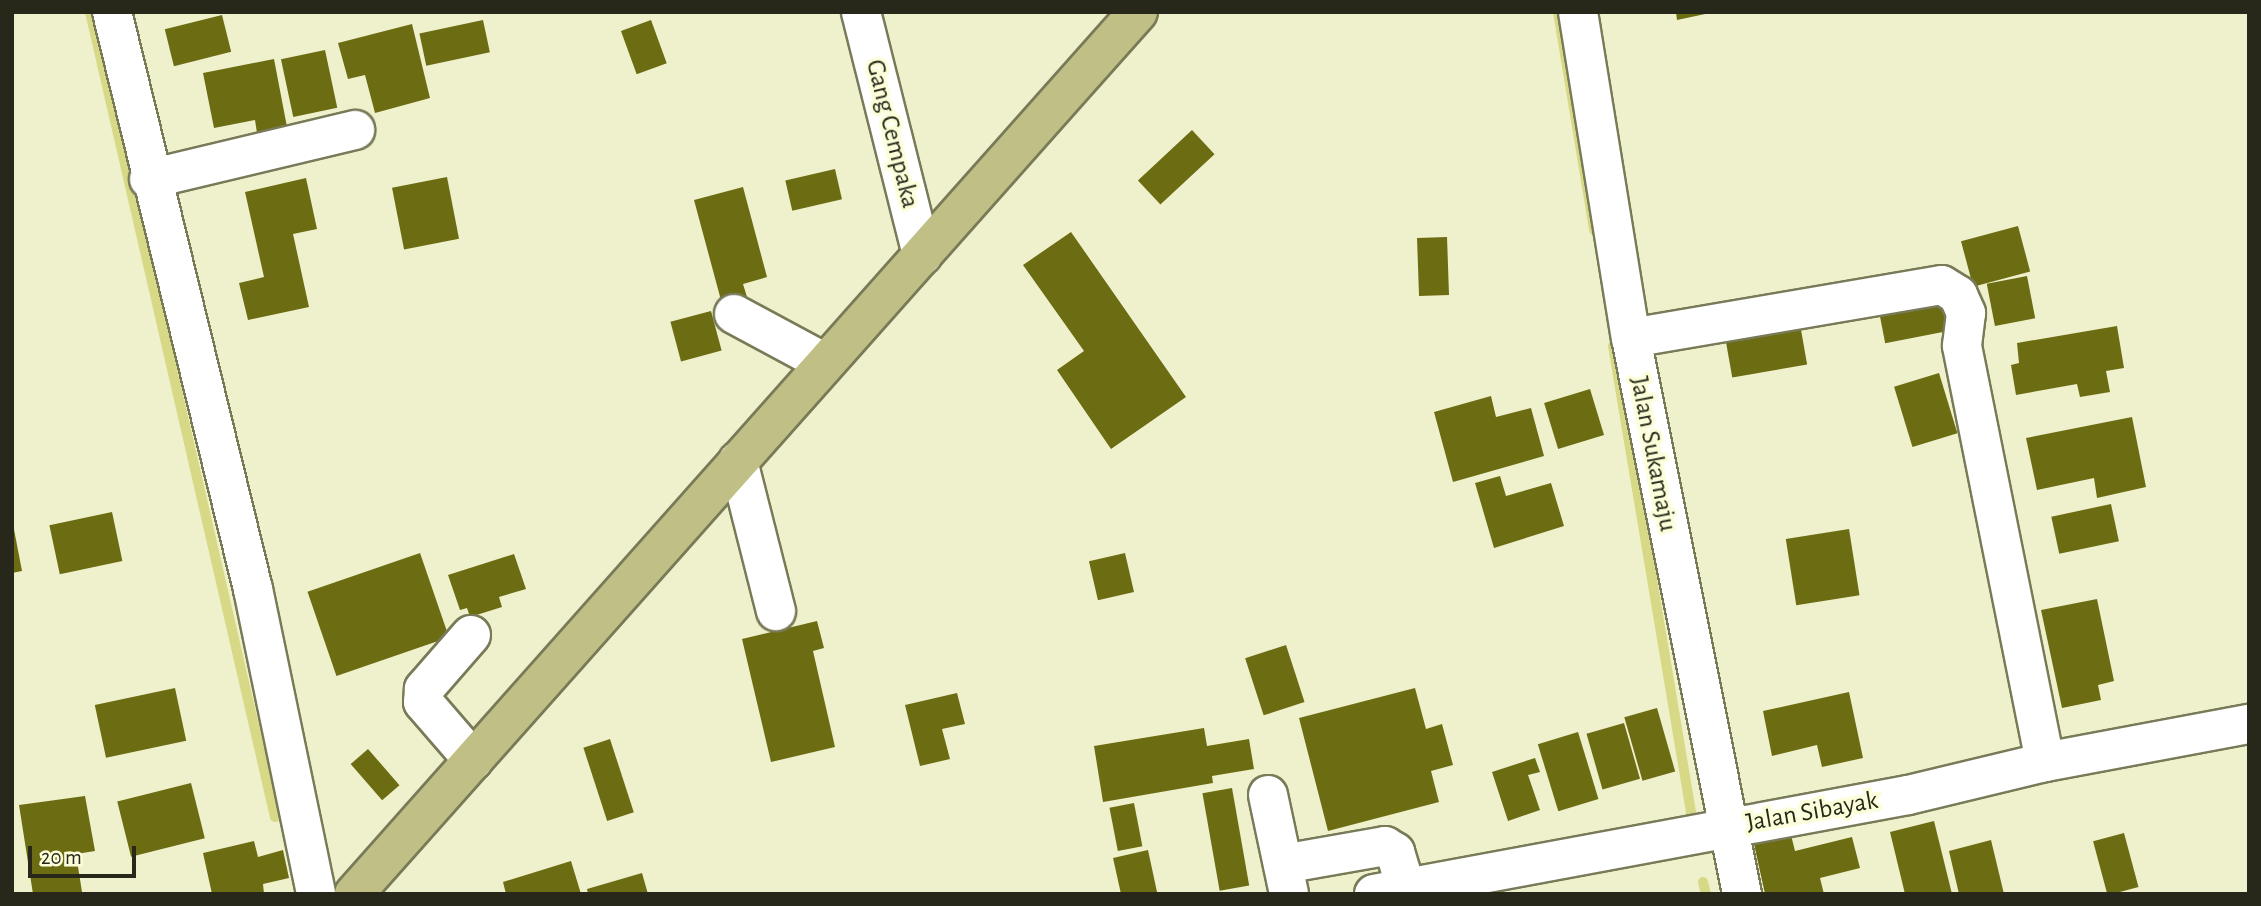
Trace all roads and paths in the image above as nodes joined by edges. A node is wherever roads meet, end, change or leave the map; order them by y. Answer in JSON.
{"nodes":[{"id":1,"x":112,"y":12,"type":"edge"},
{"id":2,"x":861,"y":12,"type":"edge"},
{"id":3,"x":1138,"y":12,"type":"edge"},
{"id":4,"x":1578,"y":12,"type":"edge"},
{"id":5,"x":355,"y":130,"type":"dead end"},
{"id":6,"x":149,"y":179,"type":"junction"},
{"id":7,"x":922,"y":255,"type":"junction"},
{"id":8,"x":734,"y":314,"type":"dead end"},
{"id":9,"x":1631,"y":338,"type":"junction"},
{"id":10,"x":825,"y":363,"type":"junction"},
{"id":11,"x":738,"y":461,"type":"junction"},
{"id":12,"x":776,"y":611,"type":"dead end"},
{"id":13,"x":471,"y":635,"type":"dead end"},
{"id":14,"x":2249,"y":724,"type":"edge"},
{"id":15,"x":473,"y":760,"type":"junction"},
{"id":16,"x":2045,"y":762,"type":"junction"},
{"id":17,"x":1268,"y":794,"type":"dead end"},
{"id":18,"x":1731,"y":826,"type":"junction"},
{"id":19,"x":1286,"y":879,"type":"edge"},
{"id":20,"x":1415,"y":889,"type":"edge"},
{"id":21,"x":316,"y":894,"type":"edge"},
{"id":22,"x":354,"y":894,"type":"edge"},
{"id":23,"x":1742,"y":894,"type":"edge"}],
"edges":[{"from":1,"to":6,"type":"street"},
{"from":2,"to":7,"type":"street","name":"Gang Cempaka"},
{"from":3,"to":7,"type":"main road"},
{"from":4,"to":9,"type":"street","name":"Jalan Sukamaju"},
{"from":5,"to":6,"type":"street"},
{"from":6,"to":21,"type":"street"},
{"from":7,"to":10,"type":"main road"},
{"from":8,"to":10,"type":"street"},
{"from":9,"to":16,"type":"street"},
{"from":9,"to":18,"type":"street","name":"Jalan Sukamaju"},
{"from":10,"to":11,"type":"main road"},
{"from":11,"to":12,"type":"street"},
{"from":11,"to":15,"type":"main road"},
{"from":13,"to":15,"type":"street"},
{"from":14,"to":16,"type":"street","name":"Jalan Sibayak"},
{"from":15,"to":22,"type":"main road"},
{"from":16,"to":18,"type":"street","name":"Jalan Sibayak"},
{"from":17,"to":19,"type":"street"},
{"from":18,"to":20,"type":"street","name":"Jalan Sibayak"},
{"from":18,"to":23,"type":"street","name":"Jalan Sukamaju"},
{"from":19,"to":20,"type":"street"}]}
